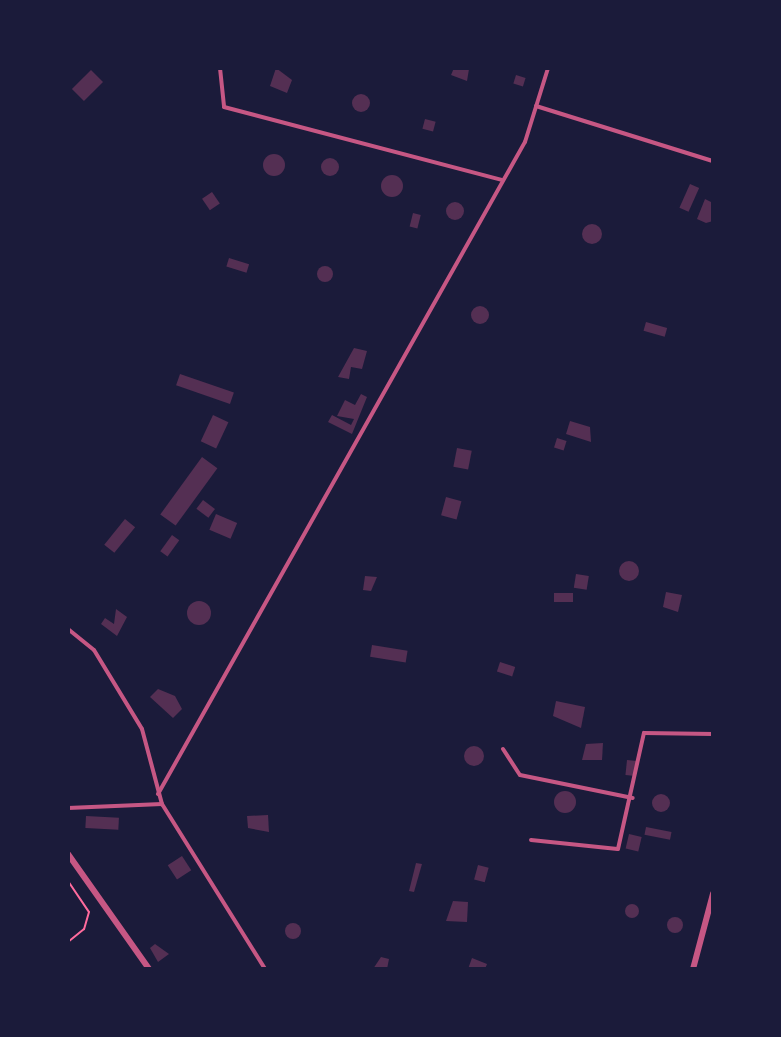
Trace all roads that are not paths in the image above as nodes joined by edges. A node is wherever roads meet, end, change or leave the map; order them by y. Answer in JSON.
{"nodes":[{"id":1,"x":220,"y":68,"type":"edge"},
{"id":2,"x":548,"y":68,"type":"edge"},
{"id":3,"x":536,"y":106,"type":"junction"},
{"id":4,"x":713,"y":161,"type":"edge"},
{"id":5,"x":502,"y":180,"type":"junction"},
{"id":6,"x":68,"y":629,"type":"edge"},
{"id":7,"x":713,"y":734,"type":"edge"},
{"id":8,"x":503,"y":749,"type":"dead end"},
{"id":9,"x":158,"y":794,"type":"junction"},
{"id":10,"x":633,"y":798,"type":"junction"},
{"id":11,"x":162,"y":804,"type":"junction"},
{"id":12,"x":68,"y":808,"type":"edge"},
{"id":13,"x":531,"y":840,"type":"dead end"},
{"id":14,"x":68,"y":854,"type":"edge"},
{"id":15,"x":713,"y":894,"type":"edge"},
{"id":16,"x":149,"y":969,"type":"edge"},
{"id":17,"x":265,"y":969,"type":"edge"},
{"id":18,"x":693,"y":969,"type":"edge"}],
"edges":[{"from":1,"to":5,"type":"street"},
{"from":2,"to":3,"type":"street"},
{"from":3,"to":4,"type":"street"},
{"from":3,"to":5,"type":"street"},
{"from":5,"to":9,"type":"street"},
{"from":6,"to":9,"type":"street"},
{"from":7,"to":10,"type":"street"},
{"from":8,"to":10,"type":"street"},
{"from":9,"to":11,"type":"street"},
{"from":10,"to":13,"type":"street"},
{"from":11,"to":12,"type":"street"},
{"from":11,"to":17,"type":"street"},
{"from":14,"to":16,"type":"street"},
{"from":15,"to":18,"type":"street"}]}
